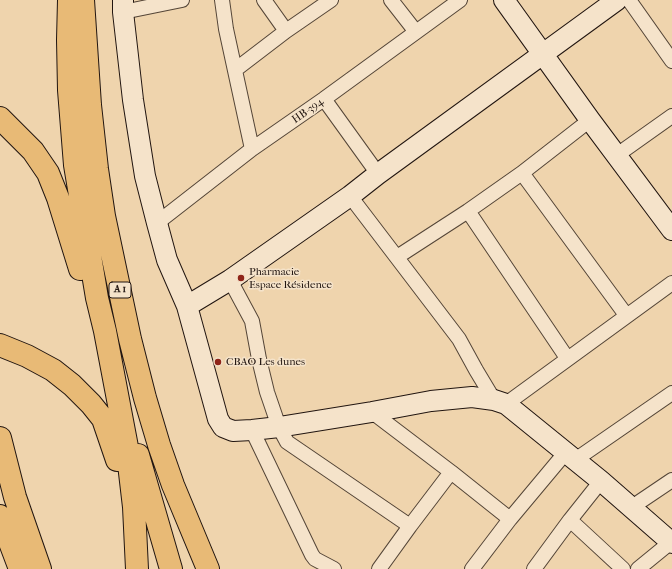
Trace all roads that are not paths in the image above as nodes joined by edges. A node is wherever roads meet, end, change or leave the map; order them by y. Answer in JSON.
{"nodes":[{"id":1,"x":69,"y":0,"type":"edge"},
{"id":2,"x":83,"y":0,"type":"edge"},
{"id":3,"x":182,"y":0,"type":"edge"},
{"id":4,"x":222,"y":0,"type":"edge"},
{"id":5,"x":264,"y":0,"type":"edge"},
{"id":6,"x":331,"y":0,"type":"edge"},
{"id":7,"x":391,"y":0,"type":"edge"},
{"id":8,"x":460,"y":0,"type":"edge"},
{"id":9,"x":504,"y":0,"type":"edge"},
{"id":10,"x":618,"y":0,"type":"edge"},
{"id":11,"x":123,"y":6,"type":"edge"},
{"id":12,"x":286,"y":30,"type":"junction"},
{"id":13,"x":416,"y":32,"type":"junction"},
{"id":14,"x":543,"y":53,"type":"junction"},
{"id":15,"x":672,"y":60,"type":"edge"},
{"id":16,"x":235,"y":70,"type":"junction"},
{"id":17,"x":324,"y":99,"type":"junction"},
{"id":18,"x":672,"y":116,"type":"edge"},
{"id":19,"x":590,"y":120,"type":"junction"},
{"id":20,"x":5,"y":122,"type":"edge"},
{"id":21,"x":252,"y":149,"type":"junction"},
{"id":22,"x":617,"y":155,"type":"junction"},
{"id":23,"x":522,"y":173,"type":"junction"},
{"id":24,"x":378,"y":174,"type":"junction"},
{"id":25,"x":350,"y":196,"type":"junction"},
{"id":26,"x":468,"y":211,"type":"junction"},
{"id":27,"x":157,"y":223,"type":"junction"},
{"id":28,"x":672,"y":230,"type":"edge"},
{"id":29,"x":397,"y":257,"type":"junction"},
{"id":30,"x":230,"y":280,"type":"junction"},
{"id":31,"x":672,"y":282,"type":"edge"},
{"id":32,"x":187,"y":306,"type":"junction"},
{"id":33,"x":626,"y":315,"type":"junction"},
{"id":34,"x":0,"y":345,"type":"edge"},
{"id":35,"x":567,"y":358,"type":"junction"},
{"id":36,"x":114,"y":381,"type":"junction"},
{"id":37,"x":672,"y":393,"type":"edge"},
{"id":38,"x":500,"y":402,"type":"junction"},
{"id":39,"x":372,"y":412,"type":"junction"},
{"id":40,"x":103,"y":419,"type":"junction"},
{"id":41,"x":279,"y":427,"type":"junction"},
{"id":42,"x":252,"y":430,"type":"junction"},
{"id":43,"x":0,"y":438,"type":"edge"},
{"id":44,"x":134,"y":454,"type":"junction"},
{"id":45,"x":570,"y":456,"type":"junction"},
{"id":46,"x":451,"y":472,"type":"junction"},
{"id":47,"x":672,"y":480,"type":"edge"},
{"id":48,"x":601,"y":481,"type":"junction"},
{"id":49,"x":632,"y":507,"type":"junction"},
{"id":50,"x":0,"y":516,"type":"edge"},
{"id":51,"x":510,"y":519,"type":"junction"},
{"id":52,"x":570,"y":520,"type":"junction"},
{"id":53,"x":410,"y":526,"type":"junction"},
{"id":54,"x":135,"y":535,"type":"junction"},
{"id":55,"x":671,"y":542,"type":"edge"},
{"id":56,"x":20,"y":569,"type":"edge"},
{"id":57,"x":40,"y":569,"type":"edge"},
{"id":58,"x":137,"y":569,"type":"edge"},
{"id":59,"x":171,"y":569,"type":"edge"},
{"id":60,"x":208,"y":569,"type":"edge"},
{"id":61,"x":334,"y":569,"type":"edge"},
{"id":62,"x":379,"y":569,"type":"edge"},
{"id":63,"x":472,"y":569,"type":"edge"},
{"id":64,"x":534,"y":569,"type":"edge"},
{"id":65,"x":623,"y":569,"type":"edge"},
{"id":66,"x":638,"y":569,"type":"edge"}],
"edges":[{"from":1,"to":36,"type":"highway"},
{"from":2,"to":60,"type":"highway","number":"A 1"},
{"from":3,"to":11,"type":"street"},
{"from":4,"to":16,"type":"street"},
{"from":5,"to":12,"type":"street"},
{"from":6,"to":12,"type":"street"},
{"from":7,"to":13,"type":"street"},
{"from":8,"to":13,"type":"street","name":"HB-394"},
{"from":9,"to":14,"type":"street"},
{"from":10,"to":14,"type":"street"},
{"from":10,"to":15,"type":"street"},
{"from":11,"to":27,"type":"street"},
{"from":12,"to":16,"type":"street"},
{"from":13,"to":17,"type":"street","name":"HB-394"},
{"from":14,"to":19,"type":"street"},
{"from":14,"to":24,"type":"street"},
{"from":16,"to":21,"type":"street"},
{"from":17,"to":21,"type":"street","name":"HB-394"},
{"from":17,"to":24,"type":"street"},
{"from":18,"to":22,"type":"street"},
{"from":19,"to":22,"type":"street"},
{"from":19,"to":23,"type":"street"},
{"from":20,"to":36,"type":"highway"},
{"from":21,"to":27,"type":"street","name":"HB-394"},
{"from":22,"to":28,"type":"street"},
{"from":23,"to":26,"type":"street"},
{"from":23,"to":33,"type":"street"},
{"from":24,"to":25,"type":"street"},
{"from":25,"to":29,"type":"street"},
{"from":25,"to":30,"type":"street"},
{"from":26,"to":29,"type":"street"},
{"from":26,"to":35,"type":"street"},
{"from":27,"to":32,"type":"street"},
{"from":29,"to":38,"type":"street"},
{"from":30,"to":32,"type":"street"},
{"from":30,"to":41,"type":"street"},
{"from":31,"to":33,"type":"street"},
{"from":32,"to":42,"type":"street"},
{"from":33,"to":35,"type":"street"},
{"from":34,"to":40,"type":"highway"},
{"from":35,"to":38,"type":"street"},
{"from":36,"to":44,"type":"highway"},
{"from":37,"to":45,"type":"street"},
{"from":38,"to":39,"type":"street"},
{"from":38,"to":45,"type":"street"},
{"from":39,"to":41,"type":"street"},
{"from":39,"to":46,"type":"street"},
{"from":40,"to":44,"type":"highway"},
{"from":40,"to":54,"type":"highway"},
{"from":41,"to":42,"type":"street"},
{"from":41,"to":53,"type":"street"},
{"from":42,"to":61,"type":"street"},
{"from":43,"to":57,"type":"highway"},
{"from":44,"to":54,"type":"highway"},
{"from":44,"to":59,"type":"highway"},
{"from":45,"to":48,"type":"street"},
{"from":45,"to":51,"type":"street"},
{"from":46,"to":51,"type":"street"},
{"from":46,"to":53,"type":"street"},
{"from":47,"to":49,"type":"street"},
{"from":48,"to":49,"type":"street"},
{"from":48,"to":52,"type":"street"},
{"from":49,"to":55,"type":"street"},
{"from":50,"to":56,"type":"highway"},
{"from":51,"to":63,"type":"street"},
{"from":52,"to":64,"type":"street"},
{"from":52,"to":65,"type":"street"},
{"from":53,"to":62,"type":"street"},
{"from":54,"to":58,"type":"highway"},
{"from":55,"to":66,"type":"street"}]}
